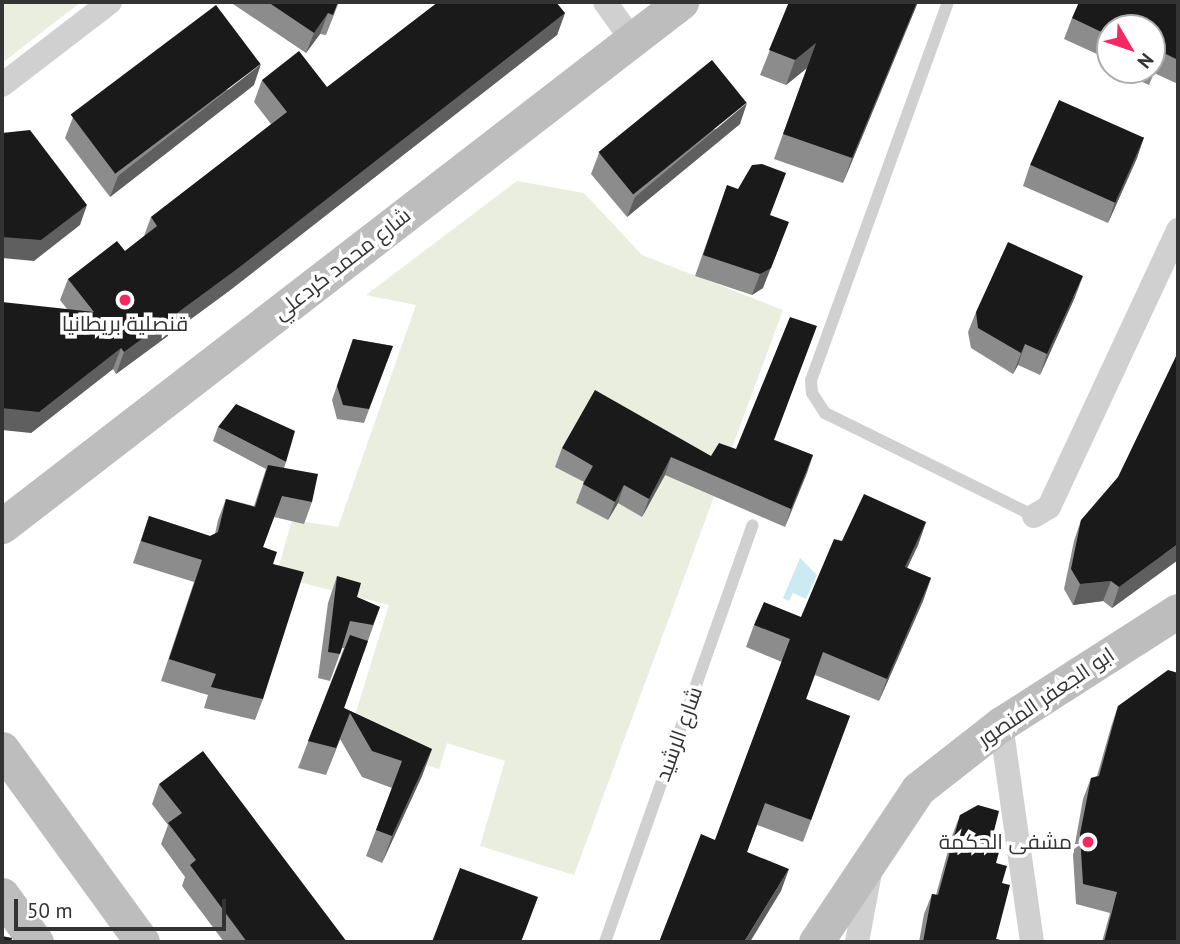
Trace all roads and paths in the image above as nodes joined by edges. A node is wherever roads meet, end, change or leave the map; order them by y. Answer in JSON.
{"nodes":[{"id":1,"x":110,"y":2,"type":"edge"},
{"id":2,"x":605,"y":2,"type":"edge"},
{"id":3,"x":681,"y":2,"type":"edge"},
{"id":4,"x":948,"y":2,"type":"edge"},
{"id":5,"x":632,"y":40,"type":"junction"},
{"id":6,"x":2,"y":85,"type":"edge"},
{"id":7,"x":1178,"y":230,"type":"edge"},
{"id":8,"x":1034,"y":516,"type":"joint"},
{"id":9,"x":754,"y":525,"type":"dead end"},
{"id":10,"x":2,"y":526,"type":"edge"},
{"id":11,"x":1178,"y":611,"type":"edge"},
{"id":12,"x":1002,"y":724,"type":"junction"},
{"id":13,"x":2,"y":749,"type":"edge"},
{"id":14,"x":874,"y":851,"type":"junction"},
{"id":15,"x":2,"y":895,"type":"edge"},
{"id":16,"x":36,"y":942,"type":"edge"},
{"id":17,"x":142,"y":942,"type":"edge"},
{"id":18,"x":605,"y":942,"type":"edge"},
{"id":19,"x":816,"y":942,"type":"edge"},
{"id":20,"x":857,"y":942,"type":"edge"},
{"id":21,"x":1032,"y":942,"type":"edge"}],
"edges":[{"from":1,"to":6,"type":"street"},
{"from":2,"to":5,"type":"street"},
{"from":3,"to":5,"type":"main road","name":"شارع محمد كردعلي"},
{"from":4,"to":8,"type":"lane"},
{"from":5,"to":10,"type":"main road","name":"شارع محمد كردعلي"},
{"from":7,"to":8,"type":"street"},
{"from":9,"to":18,"type":"lane","name":"شارع الرشيد"},
{"from":11,"to":12,"type":"main road","name":"ابو الجعفر المنصور"},
{"from":12,"to":14,"type":"main road","name":"ابو الجعفر المنصور"},
{"from":12,"to":21,"type":"street"},
{"from":13,"to":17,"type":"main road"},
{"from":14,"to":19,"type":"main road","name":"ابو الجعفر المنصور"},
{"from":14,"to":20,"type":"street"},
{"from":15,"to":16,"type":"main road"}]}
